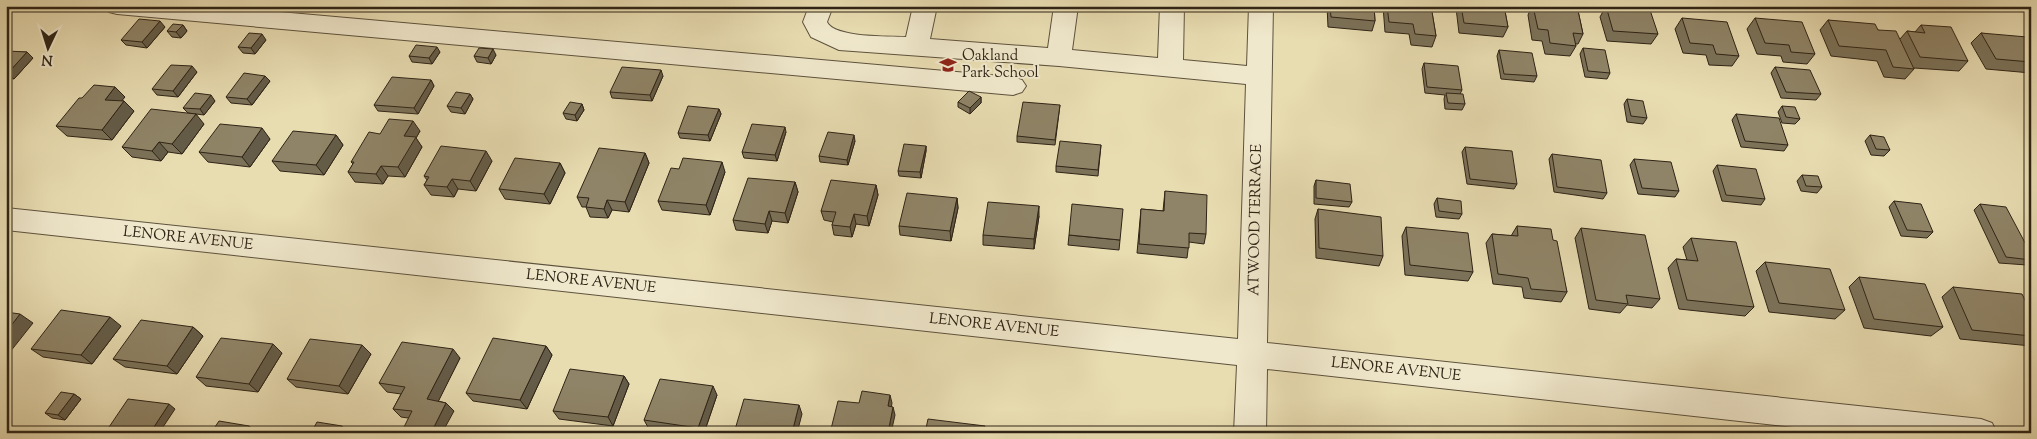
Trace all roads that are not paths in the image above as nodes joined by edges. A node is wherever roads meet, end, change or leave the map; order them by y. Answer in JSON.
{"nodes":[{"id":1,"x":117,"y":6,"type":"edge"},
{"id":2,"x":821,"y":6,"type":"edge"},
{"id":3,"x":925,"y":6,"type":"edge"},
{"id":4,"x":1066,"y":6,"type":"edge"},
{"id":5,"x":1172,"y":6,"type":"edge"},
{"id":6,"x":1260,"y":6,"type":"edge"},
{"id":7,"x":916,"y":46,"type":"junction"},
{"id":8,"x":1059,"y":57,"type":"junction"},
{"id":9,"x":1170,"y":68,"type":"junction"},
{"id":10,"x":1259,"y":76,"type":"junction"},
{"id":11,"x":1014,"y":86,"type":"dead end"},
{"id":12,"x":6,"y":219,"type":"edge"},
{"id":13,"x":1253,"y":354,"type":"junction"},
{"id":14,"x":1250,"y":433,"type":"edge"},
{"id":15,"x":1981,"y":433,"type":"edge"}],
"edges":[{"from":1,"to":11,"type":"street"},
{"from":2,"to":7,"type":"street"},
{"from":3,"to":7,"type":"street"},
{"from":4,"to":8,"type":"street"},
{"from":5,"to":9,"type":"street"},
{"from":6,"to":10,"type":"street","name":"ATWOOD TERRACE"},
{"from":7,"to":8,"type":"street"},
{"from":8,"to":9,"type":"street"},
{"from":9,"to":10,"type":"street"},
{"from":10,"to":13,"type":"street","name":"ATWOOD TERRACE"},
{"from":12,"to":13,"type":"street","name":"LENORE AVENUE"},
{"from":13,"to":14,"type":"street","name":"ATWOOD TERRACE"},
{"from":13,"to":15,"type":"street","name":"LENORE AVENUE"}]}
